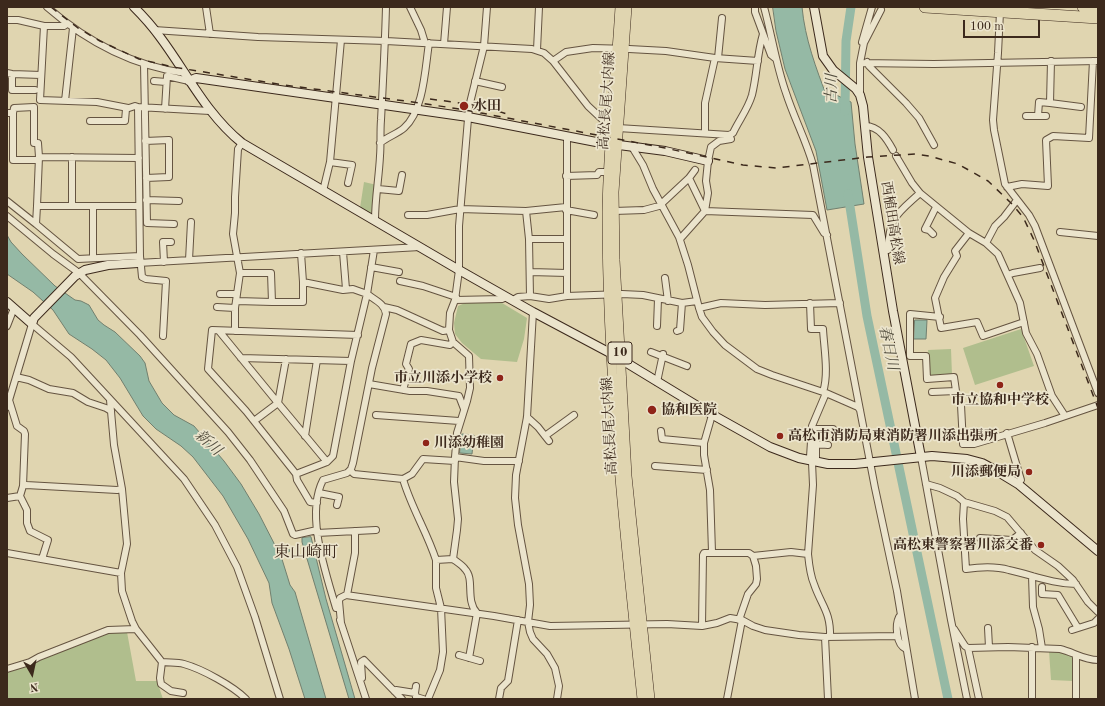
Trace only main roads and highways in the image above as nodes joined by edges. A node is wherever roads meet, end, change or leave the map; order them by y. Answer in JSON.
{"nodes":[{"id":1,"x":620,"y":7,"type":"edge"},
{"id":2,"x":627,"y":7,"type":"edge"},
{"id":3,"x":925,"y":7,"type":"edge"},
{"id":4,"x":1083,"y":7,"type":"edge"},
{"id":5,"x":1098,"y":8,"type":"edge"},
{"id":6,"x":997,"y":10,"type":"edge"},
{"id":7,"x":1098,"y":14,"type":"edge"},
{"id":8,"x":1098,"y":18,"type":"edge"},
{"id":9,"x":621,"y":49,"type":"junction"},
{"id":10,"x":614,"y":145,"type":"junction"},
{"id":11,"x":613,"y":295,"type":"junction"},
{"id":12,"x":638,"y":625,"type":"junction"},
{"id":13,"x":642,"y":699,"type":"edge"},
{"id":14,"x":650,"y":699,"type":"edge"}],
"edges":[{"from":1,"to":9,"type":"main road","name":"高松長尾大内線","number":"10"},
{"from":2,"to":9,"type":"main road","name":"高松長尾大内線","number":"10"},
{"from":3,"to":6,"type":"highway"},
{"from":4,"to":5,"type":"highway"},
{"from":6,"to":7,"type":"highway"},
{"from":6,"to":8,"type":"highway"},
{"from":9,"to":10,"type":"main road","name":"高松長尾大内線","number":"10"},
{"from":10,"to":11,"type":"main road","name":"高松長尾大内線","number":"10"},
{"from":10,"to":11,"type":"main road","name":"高松長尾大内線","number":"10"},
{"from":11,"to":12,"type":"main road","name":"高松長尾大内線","number":"10"},
{"from":11,"to":12,"type":"main road","name":"高松長尾大内線","number":"10"},
{"from":12,"to":13,"type":"main road","name":"高松長尾大内線","number":"10"},
{"from":12,"to":14,"type":"main road","name":"高松長尾大内線","number":"10"}]}
